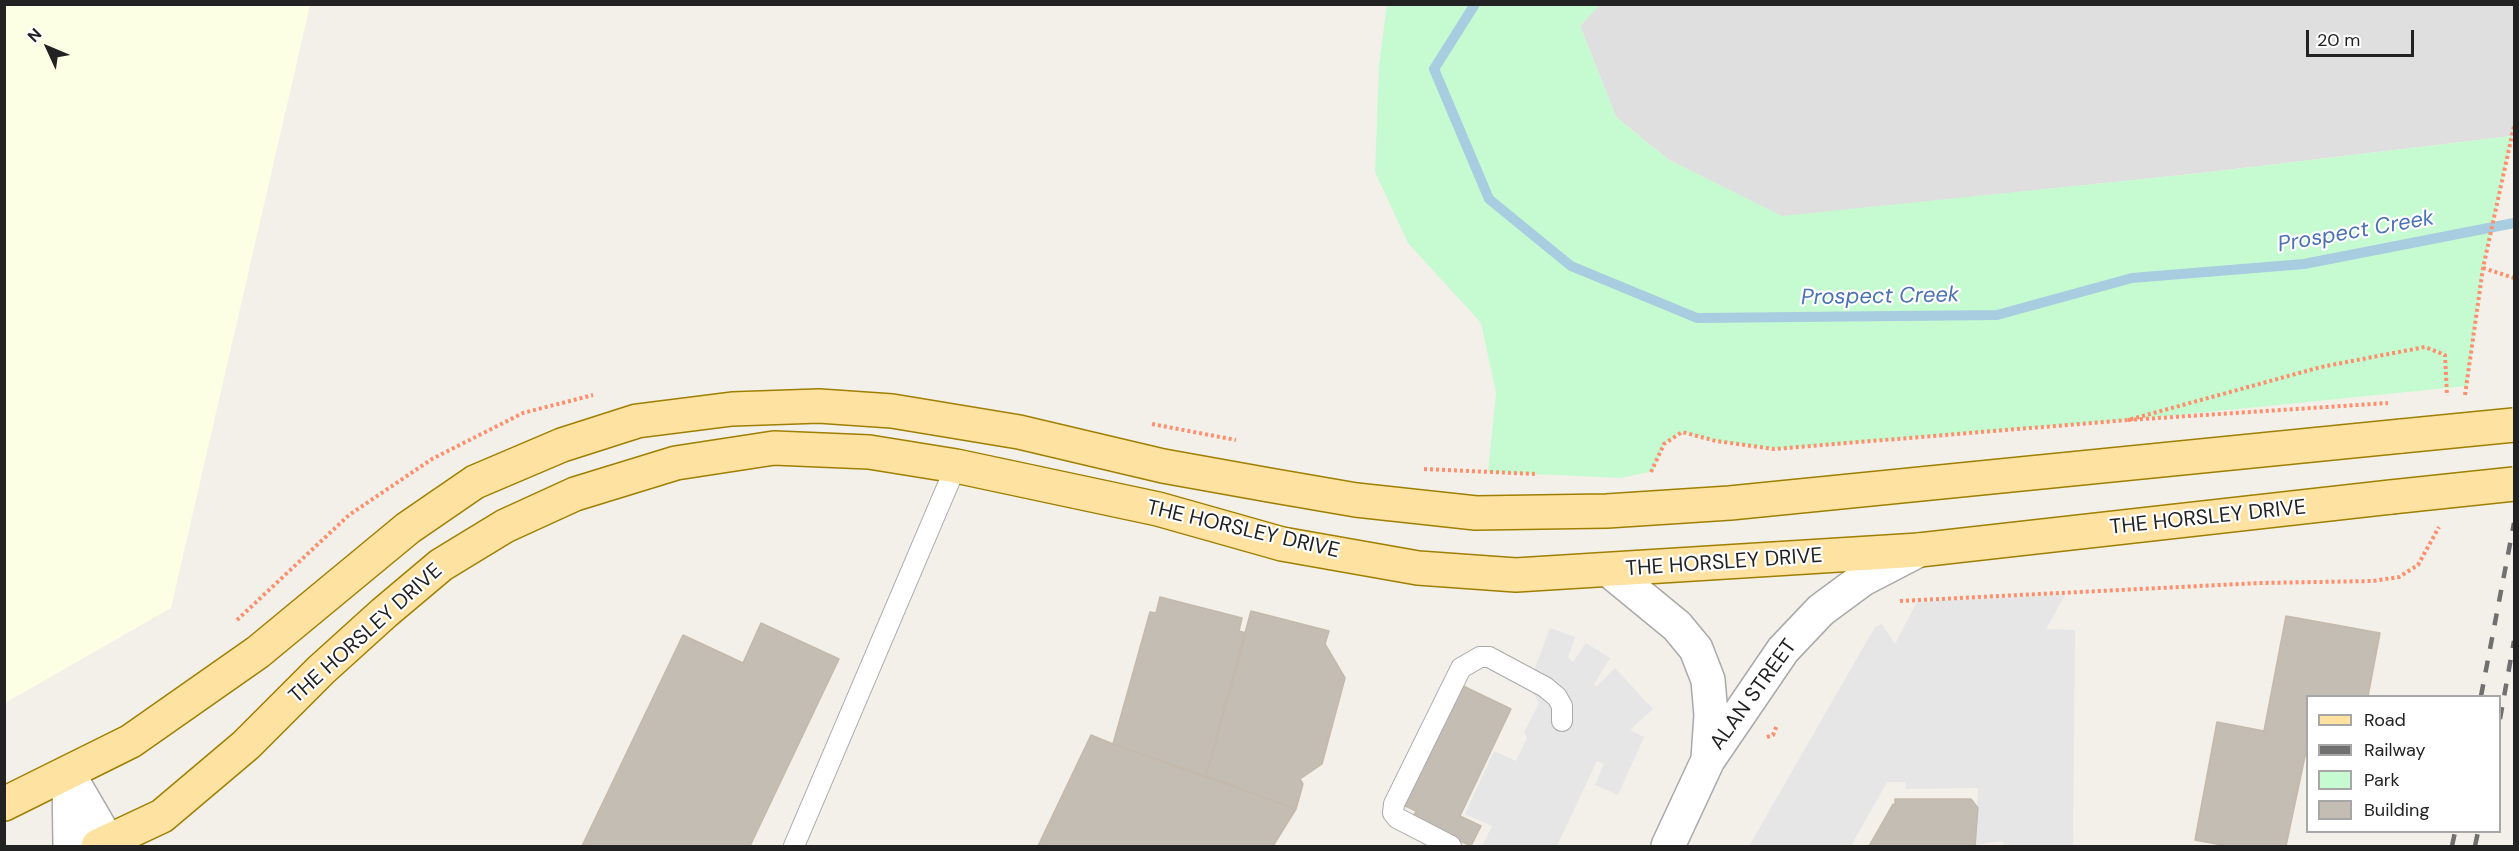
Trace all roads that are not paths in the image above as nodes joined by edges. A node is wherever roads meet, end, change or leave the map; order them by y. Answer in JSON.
{"nodes":[{"id":1,"x":2514,"y":425,"type":"edge"},
{"id":2,"x":956,"y":466,"type":"junction"},
{"id":3,"x":2514,"y":484,"type":"edge"},
{"id":4,"x":1919,"y":550,"type":"junction"},
{"id":5,"x":1610,"y":571,"type":"junction"},
{"id":6,"x":1562,"y":721,"type":"dead end"},
{"id":7,"x":1708,"y":760,"type":"junction"},
{"id":8,"x":69,"y":775,"type":"junction"},
{"id":9,"x":4,"y":804,"type":"edge"},
{"id":10,"x":105,"y":845,"type":"edge"},
{"id":11,"x":70,"y":846,"type":"edge"},
{"id":12,"x":794,"y":846,"type":"edge"},
{"id":13,"x":1451,"y":846,"type":"edge"},
{"id":14,"x":1668,"y":846,"type":"edge"}],
"edges":[{"from":1,"to":8,"type":"main road","bridge":true},
{"from":2,"to":5,"type":"main road","name":"THE HORSLEY DRIVE"},
{"from":2,"to":10,"type":"main road","name":"THE HORSLEY DRIVE"},
{"from":2,"to":12,"type":"lane"},
{"from":3,"to":4,"type":"main road","name":"THE HORSLEY DRIVE","bridge":true},
{"from":4,"to":5,"type":"main road","name":"THE HORSLEY DRIVE"},
{"from":4,"to":7,"type":"street","name":"ALAN STREET"},
{"from":5,"to":7,"type":"street","name":"ALAN STREET"},
{"from":6,"to":13,"type":"lane"},
{"from":7,"to":14,"type":"street","name":"ALAN STREET"},
{"from":8,"to":9,"type":"main road"},
{"from":8,"to":10,"type":"street"},
{"from":8,"to":11,"type":"street"}]}
